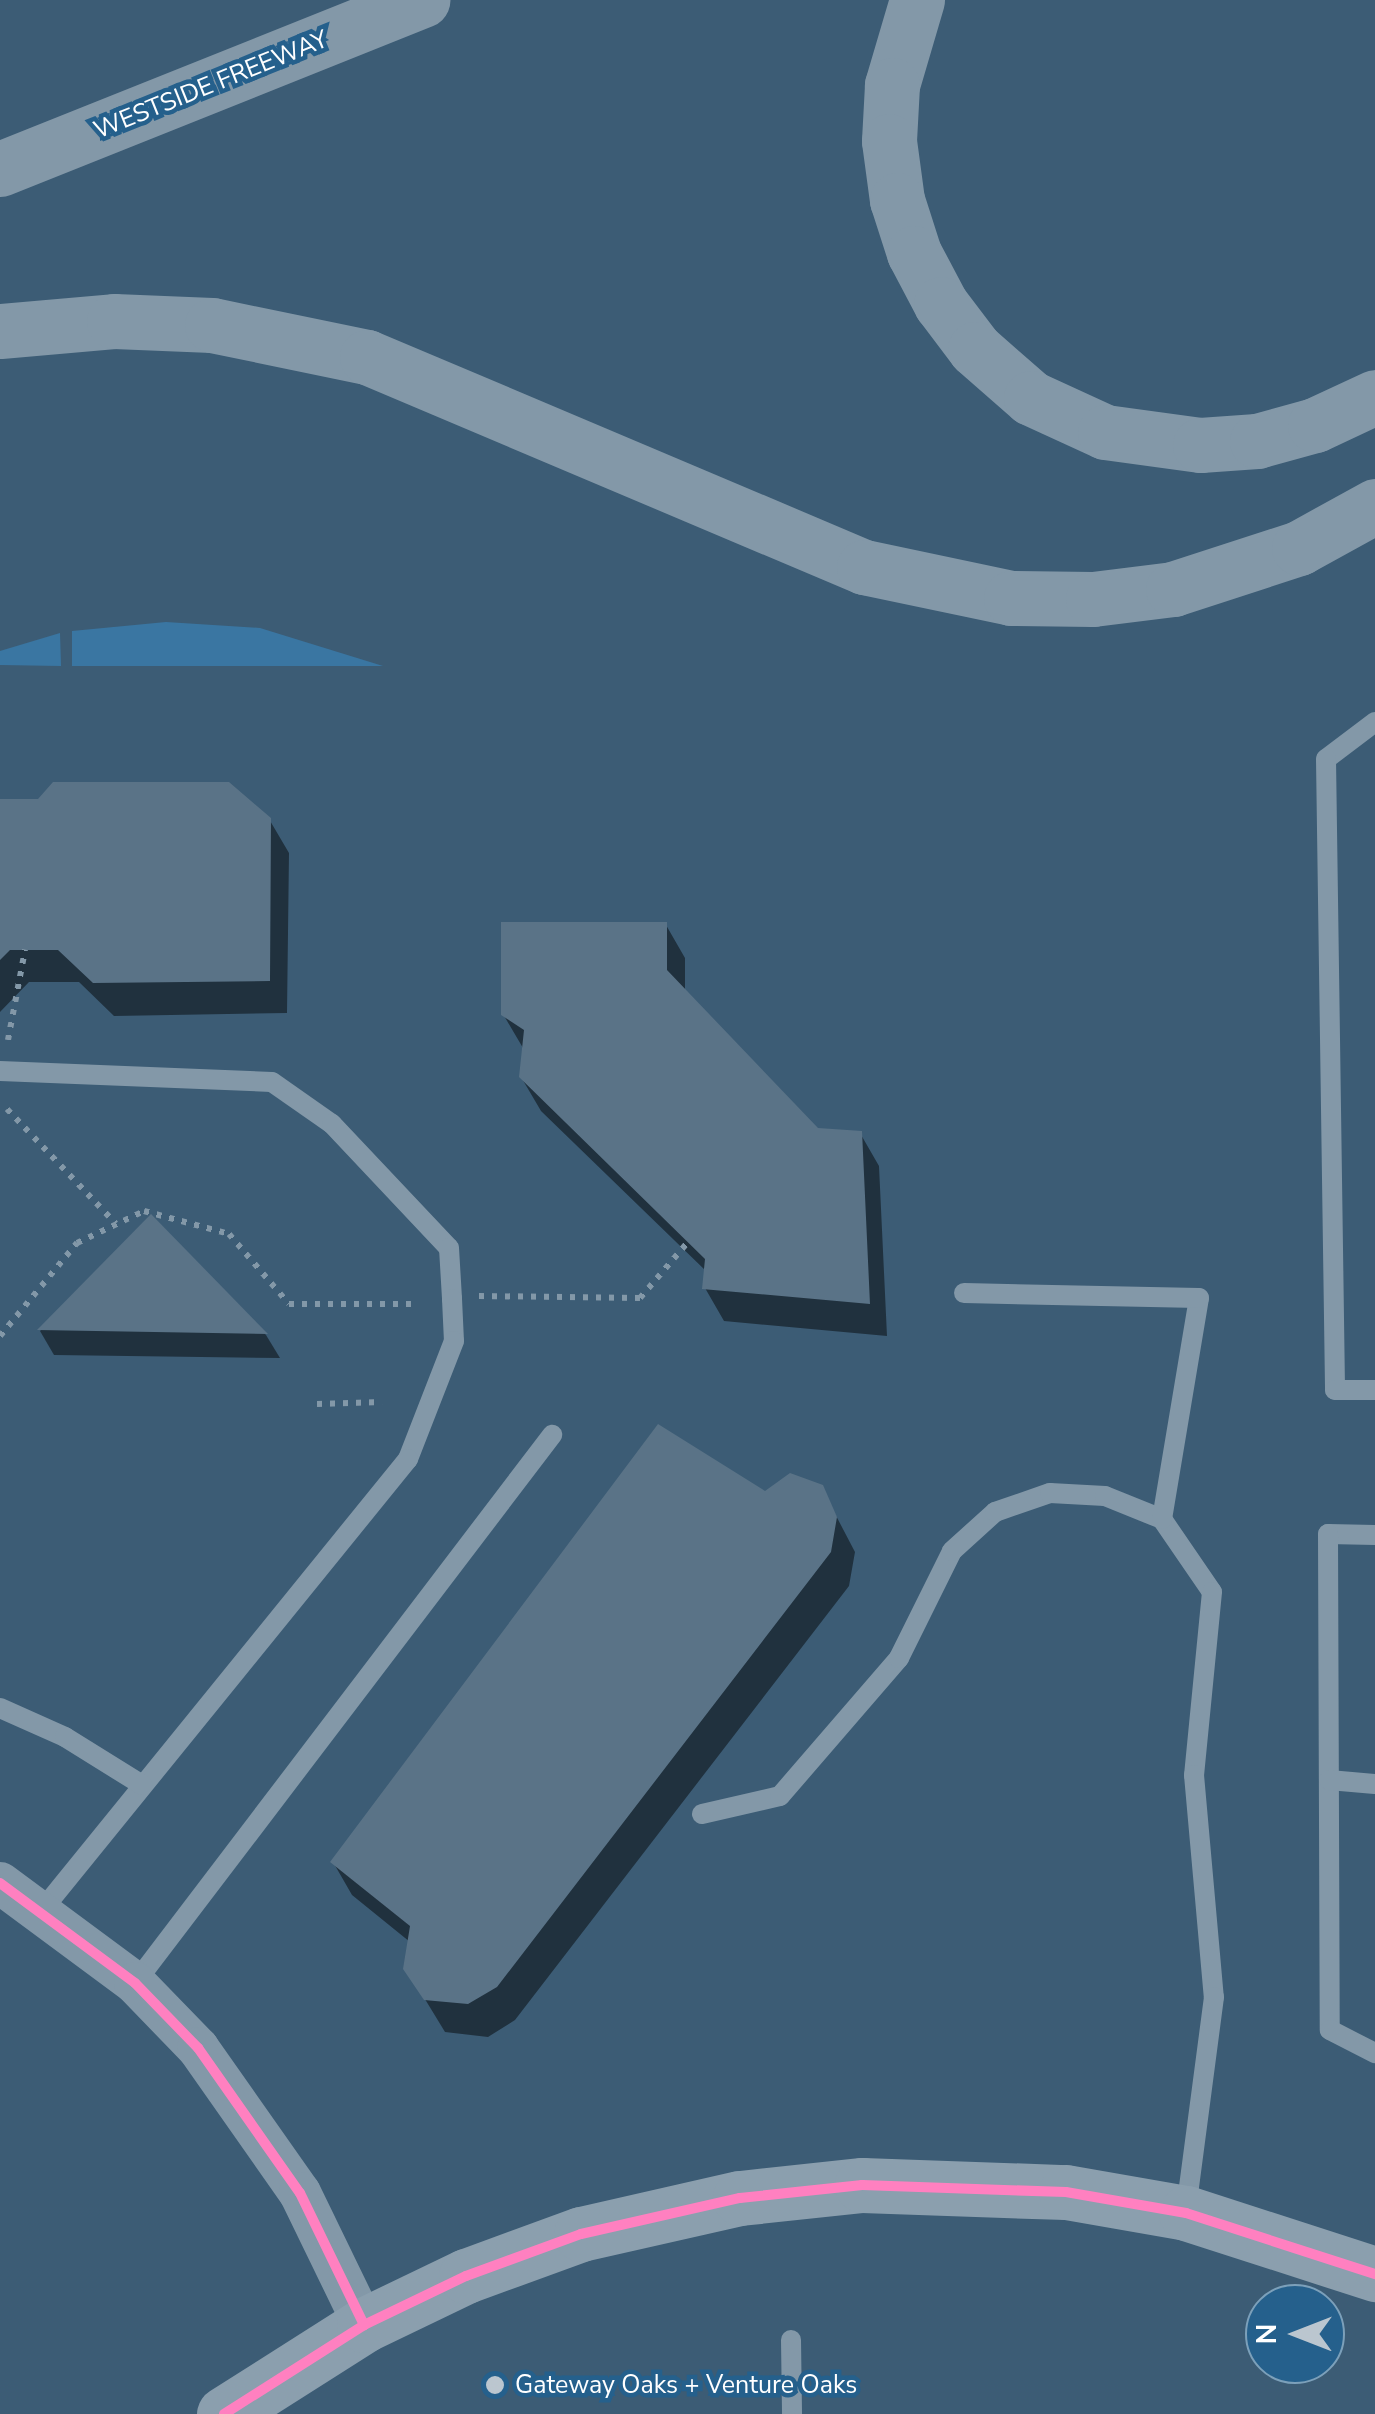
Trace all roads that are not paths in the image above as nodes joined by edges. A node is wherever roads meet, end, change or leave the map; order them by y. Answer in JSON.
{"nodes":[{"id":1,"x":422,"y":0,"type":"edge"},
{"id":2,"x":917,"y":0,"type":"edge"},
{"id":3,"x":0,"y":170,"type":"edge"},
{"id":4,"x":0,"y":331,"type":"edge"},
{"id":5,"x":1370,"y":398,"type":"edge"},
{"id":6,"x":1375,"y":506,"type":"edge"},
{"id":7,"x":1375,"y":722,"type":"edge"},
{"id":8,"x":0,"y":1071,"type":"edge"},
{"id":9,"x":964,"y":1293,"type":"dead end"},
{"id":10,"x":1375,"y":1390,"type":"edge"},
{"id":11,"x":552,"y":1435,"type":"dead end"},
{"id":12,"x":1162,"y":1519,"type":"junction"},
{"id":13,"x":1375,"y":1535,"type":"edge"},
{"id":14,"x":0,"y":1708,"type":"edge"},
{"id":15,"x":1329,"y":1780,"type":"junction"},
{"id":16,"x":1375,"y":1784,"type":"edge"},
{"id":17,"x":142,"y":1785,"type":"junction"},
{"id":18,"x":702,"y":1814,"type":"dead end"},
{"id":19,"x":0,"y":1882,"type":"edge"},
{"id":20,"x":43,"y":1909,"type":"junction"},
{"id":21,"x":135,"y":1983,"type":"junction"},
{"id":22,"x":1375,"y":2053,"type":"edge"},
{"id":23,"x":1186,"y":2213,"type":"junction"},
{"id":24,"x":1375,"y":2274,"type":"edge"},
{"id":25,"x":364,"y":2325,"type":"junction"},
{"id":26,"x":791,"y":2340,"type":"dead end"},
{"id":27,"x":224,"y":2414,"type":"edge"},
{"id":28,"x":792,"y":2414,"type":"edge"}],
"edges":[{"from":1,"to":3,"type":"highway","name":"WESTSIDE FREEWAY"},
{"from":2,"to":5,"type":"highway"},
{"from":4,"to":6,"type":"highway"},
{"from":7,"to":10,"type":"lane"},
{"from":8,"to":17,"type":"lane"},
{"from":9,"to":12,"type":"lane"},
{"from":11,"to":21,"type":"lane"},
{"from":12,"to":18,"type":"lane"},
{"from":12,"to":23,"type":"lane"},
{"from":13,"to":15,"type":"lane"},
{"from":14,"to":17,"type":"lane"},
{"from":15,"to":16,"type":"lane"},
{"from":15,"to":22,"type":"lane"},
{"from":17,"to":20,"type":"lane"},
{"from":19,"to":20,"type":"street"},
{"from":20,"to":21,"type":"street"},
{"from":21,"to":25,"type":"street"},
{"from":23,"to":24,"type":"street"},
{"from":23,"to":25,"type":"street"},
{"from":25,"to":27,"type":"street"},
{"from":26,"to":28,"type":"lane"}]}
